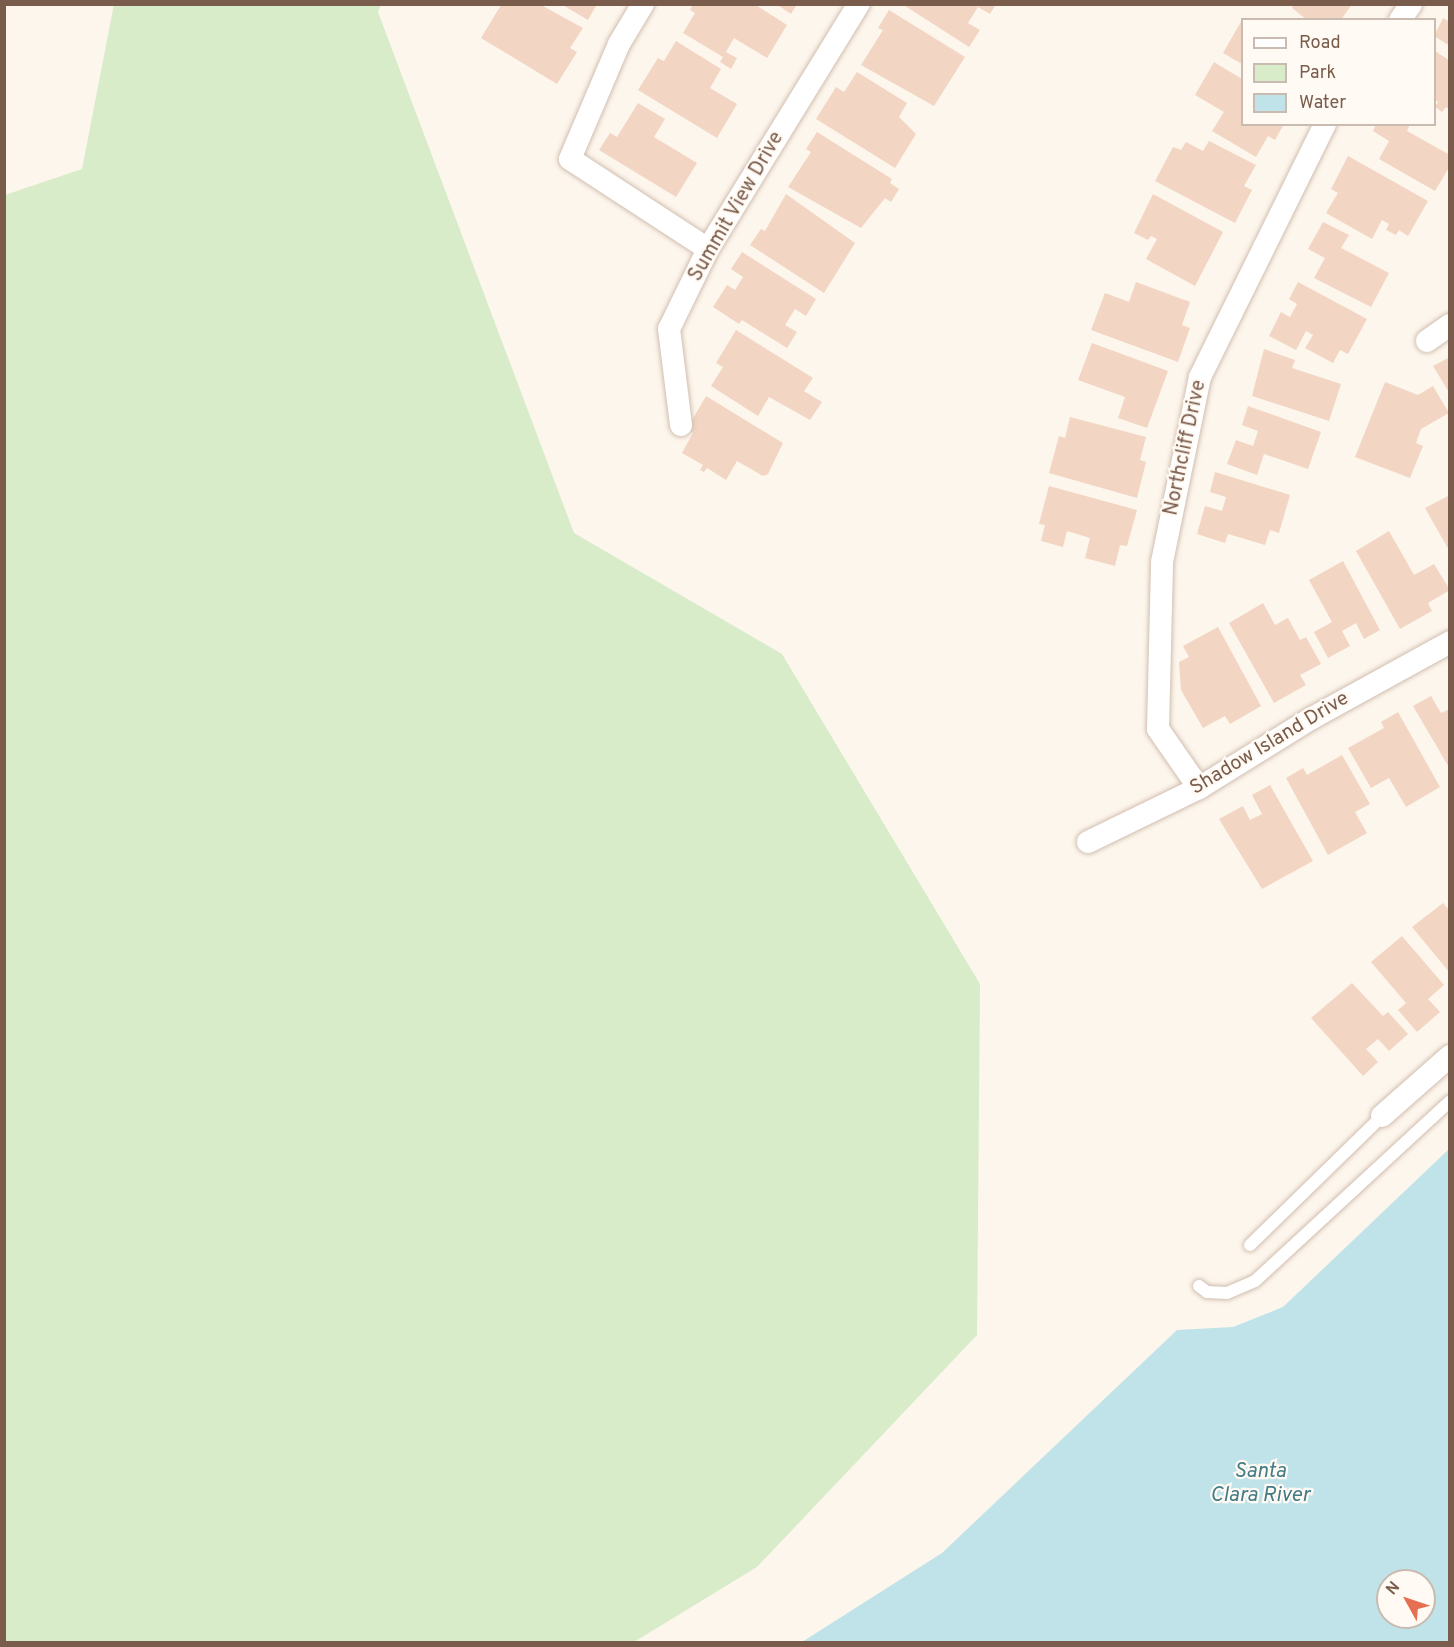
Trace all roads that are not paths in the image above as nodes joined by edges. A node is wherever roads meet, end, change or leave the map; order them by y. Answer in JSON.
{"nodes":[{"id":1,"x":643,"y":4,"type":"edge"},
{"id":2,"x":859,"y":4,"type":"edge"},
{"id":3,"x":1411,"y":4,"type":"edge"},
{"id":4,"x":1401,"y":18,"type":"edge"},
{"id":5,"x":1324,"y":126,"type":"edge"},
{"id":6,"x":708,"y":249,"type":"junction"},
{"id":7,"x":1449,"y":325,"type":"edge"},
{"id":8,"x":1427,"y":341,"type":"dead end"},
{"id":9,"x":681,"y":425,"type":"dead end"},
{"id":10,"x":1449,"y":642,"type":"edge"},
{"id":11,"x":1199,"y":788,"type":"junction"},
{"id":12,"x":1088,"y":842,"type":"dead end"},
{"id":13,"x":1449,"y":1056,"type":"edge"},
{"id":14,"x":1449,"y":1101,"type":"edge"},
{"id":15,"x":1382,"y":1116,"type":"joint"},
{"id":16,"x":1250,"y":1245,"type":"dead end"},
{"id":17,"x":1199,"y":1286,"type":"dead end"}],
"edges":[{"from":1,"to":6,"type":"street"},
{"from":2,"to":6,"type":"street","name":"Summit View Drive"},
{"from":3,"to":4,"type":"street"},
{"from":5,"to":11,"type":"street","name":"Northcliff Drive"},
{"from":6,"to":9,"type":"street","name":"Summit View Drive"},
{"from":7,"to":8,"type":"street"},
{"from":10,"to":11,"type":"street","name":"Shadow Island Drive"},
{"from":11,"to":12,"type":"street","name":"Shadow Island Drive"},
{"from":13,"to":15,"type":"street"},
{"from":14,"to":17,"type":"lane"},
{"from":15,"to":16,"type":"lane"}]}
